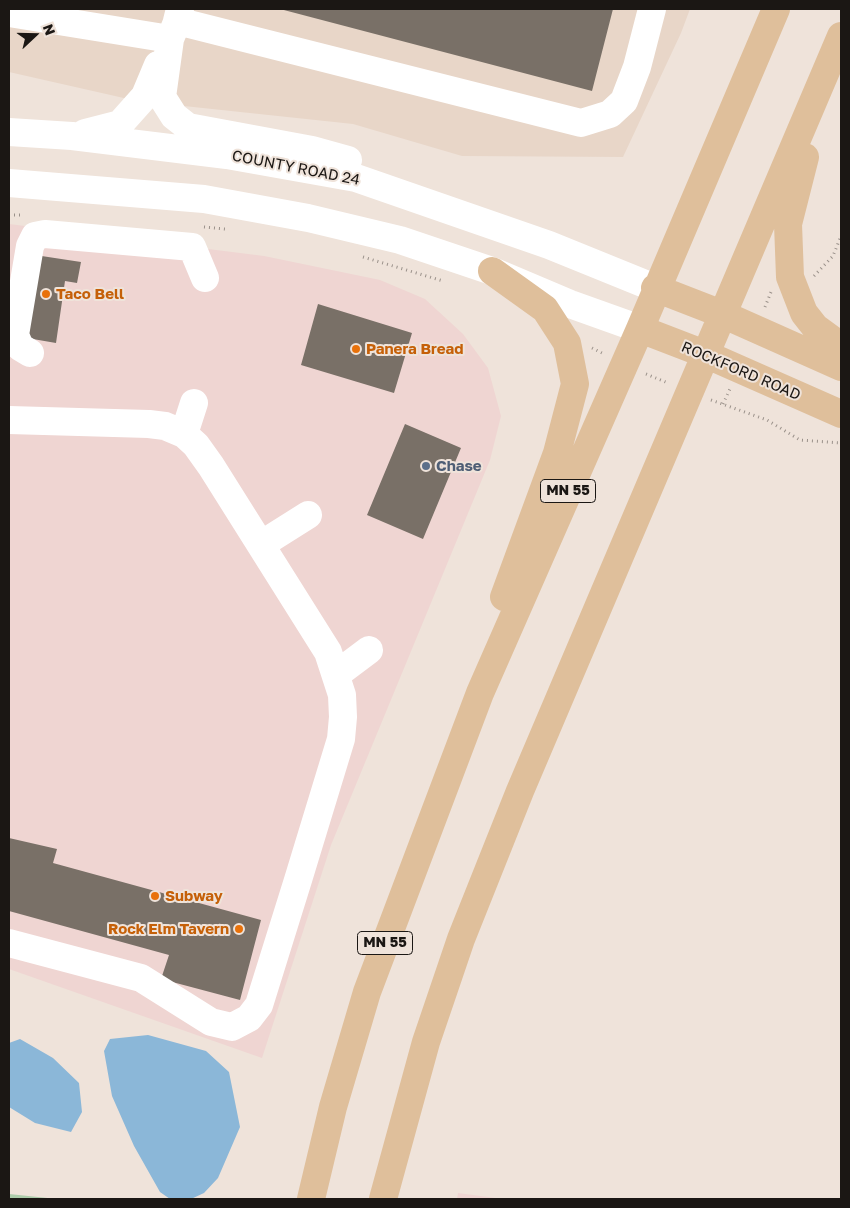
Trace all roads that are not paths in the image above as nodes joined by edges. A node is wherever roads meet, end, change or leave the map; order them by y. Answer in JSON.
{"nodes":[{"id":1,"x":652,"y":9,"type":"edge"},
{"id":2,"x":776,"y":9,"type":"edge"},
{"id":3,"x":9,"y":13,"type":"edge"},
{"id":4,"x":176,"y":23,"type":"edge"},
{"id":5,"x":841,"y":38,"type":"edge"},
{"id":6,"x":9,"y":132,"type":"edge"},
{"id":7,"x":72,"y":136,"type":"junction"},
{"id":8,"x":9,"y":183,"type":"edge"},
{"id":9,"x":505,"y":230,"type":"junction"},
{"id":10,"x":492,"y":272,"type":"junction"},
{"id":11,"x":205,"y":278,"type":"dead end"},
{"id":12,"x":655,"y":288,"type":"junction"},
{"id":13,"x":722,"y":314,"type":"junction"},
{"id":14,"x":640,"y":330,"type":"junction"},
{"id":15,"x":841,"y":346,"type":"edge"},
{"id":16,"x":30,"y":354,"type":"dead end"},
{"id":17,"x":705,"y":354,"type":"junction"},
{"id":18,"x":841,"y":367,"type":"edge"},
{"id":19,"x":194,"y":403,"type":"dead end"},
{"id":20,"x":841,"y":414,"type":"edge"},
{"id":21,"x":9,"y":420,"type":"edge"},
{"id":22,"x":184,"y":434,"type":"junction"},
{"id":23,"x":308,"y":515,"type":"dead end"},
{"id":24,"x":262,"y":544,"type":"junction"},
{"id":25,"x":369,"y":650,"type":"dead end"},
{"id":26,"x":337,"y":674,"type":"junction"},
{"id":27,"x":480,"y":693,"type":"junction"},
{"id":28,"x":9,"y":943,"type":"edge"},
{"id":29,"x":310,"y":1199,"type":"edge"},
{"id":30,"x":383,"y":1199,"type":"edge"}],
"edges":[{"from":1,"to":4,"type":"street"},
{"from":2,"to":12,"type":"main road","number":"MN 55"},
{"from":3,"to":4,"type":"street"},
{"from":4,"to":7,"type":"street"},
{"from":4,"to":9,"type":"street"},
{"from":5,"to":13,"type":"main road"},
{"from":5,"to":15,"type":"main road"},
{"from":6,"to":7,"type":"street","name":"COUNTY ROAD 24"},
{"from":7,"to":9,"type":"street","name":"COUNTY ROAD 24"},
{"from":8,"to":10,"type":"street"},
{"from":9,"to":12,"type":"street","name":"COUNTY ROAD 24"},
{"from":10,"to":14,"type":"street"},
{"from":10,"to":27,"type":"main road"},
{"from":11,"to":16,"type":"street"},
{"from":12,"to":13,"type":"main road"},
{"from":12,"to":14,"type":"main road","number":"MN 55"},
{"from":13,"to":17,"type":"main road"},
{"from":13,"to":18,"type":"main road"},
{"from":14,"to":17,"type":"main road","name":"ROCKFORD ROAD"},
{"from":14,"to":27,"type":"main road","number":"MN 55"},
{"from":17,"to":20,"type":"main road","name":"ROCKFORD ROAD"},
{"from":17,"to":30,"type":"main road"},
{"from":19,"to":22,"type":"street"},
{"from":21,"to":22,"type":"street"},
{"from":22,"to":24,"type":"street"},
{"from":23,"to":24,"type":"street"},
{"from":24,"to":26,"type":"street"},
{"from":25,"to":26,"type":"street"},
{"from":26,"to":28,"type":"street"},
{"from":27,"to":29,"type":"main road","number":"MN 55"}]}
